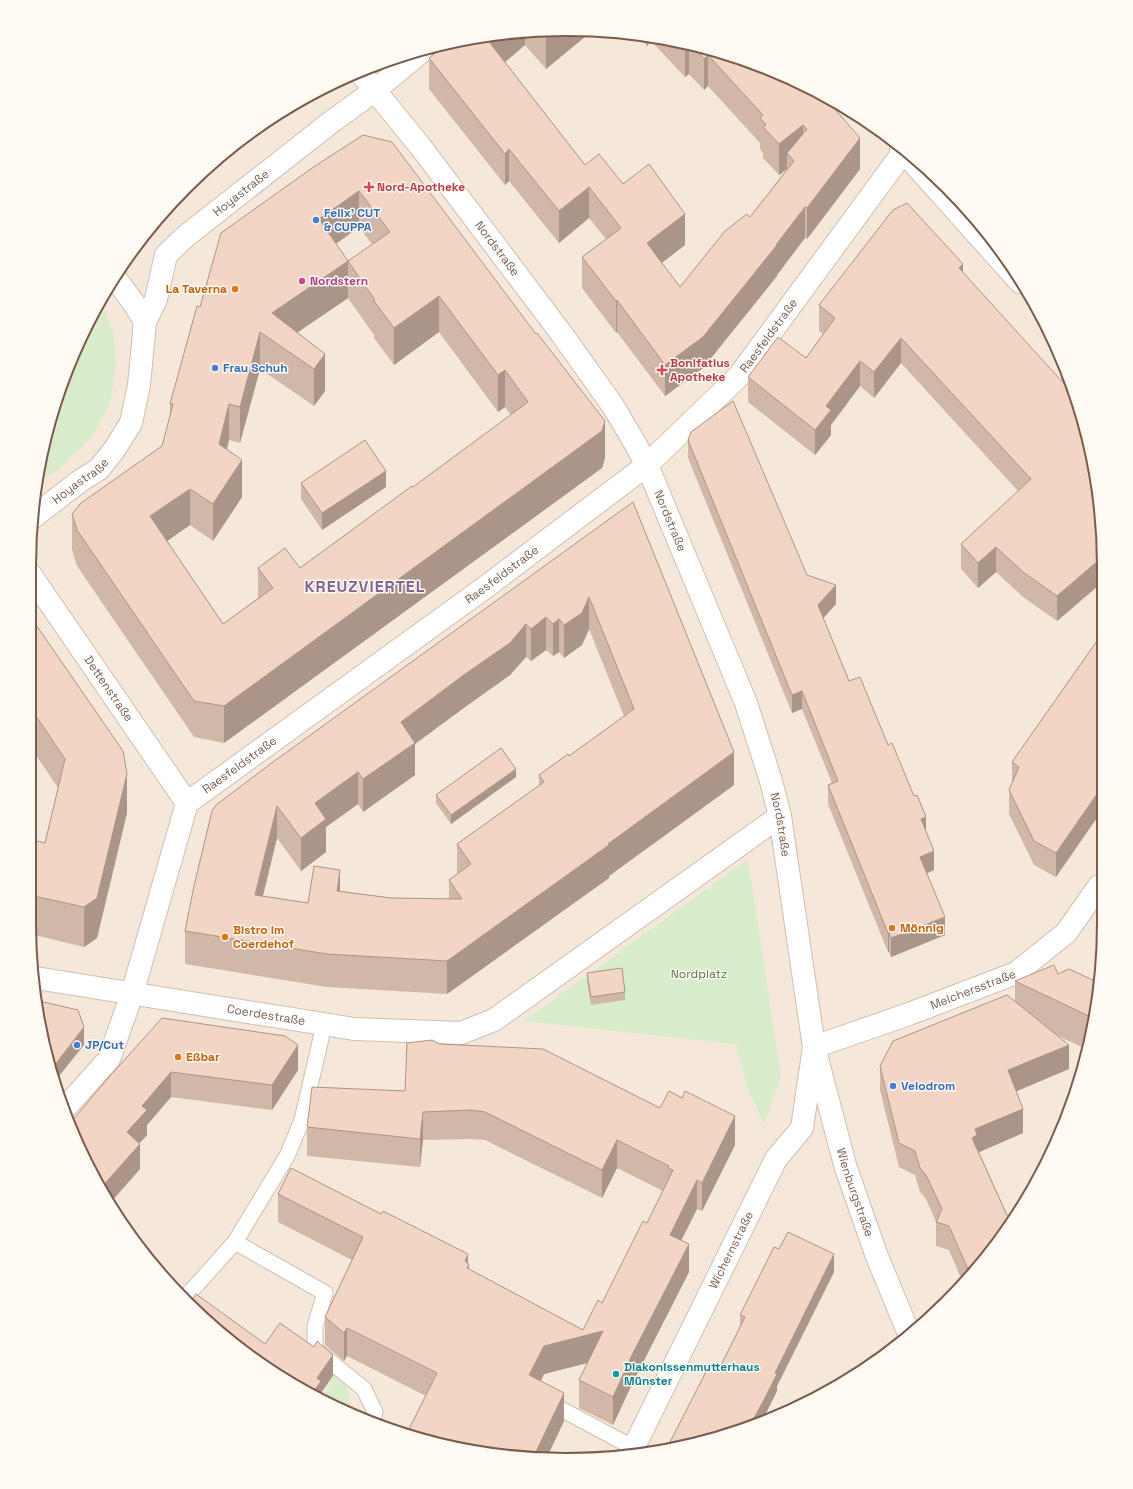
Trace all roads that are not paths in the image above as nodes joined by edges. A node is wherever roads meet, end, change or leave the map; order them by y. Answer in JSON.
{"nodes":[{"id":1,"x":413,"y":59,"type":"edge"},
{"id":2,"x":363,"y":76,"type":"edge"},
{"id":3,"x":374,"y":91,"type":"junction"},
{"id":4,"x":900,"y":155,"type":"edge"},
{"id":5,"x":926,"y":177,"type":"edge"},
{"id":6,"x":992,"y":251,"type":"edge"},
{"id":7,"x":119,"y":282,"type":"edge"},
{"id":8,"x":145,"y":322,"type":"junction"},
{"id":9,"x":647,"y":465,"type":"junction"},
{"id":10,"x":39,"y":512,"type":"edge"},
{"id":11,"x":36,"y":583,"type":"edge"},
{"id":12,"x":187,"y":803,"type":"junction"},
{"id":13,"x":780,"y":816,"type":"junction"},
{"id":14,"x":1097,"y":889,"type":"edge"},
{"id":15,"x":39,"y":979,"type":"edge"},
{"id":16,"x":132,"y":994,"type":"junction"},
{"id":17,"x":324,"y":1025,"type":"junction"},
{"id":18,"x":814,"y":1047,"type":"junction"},
{"id":19,"x":68,"y":1105,"type":"edge"},
{"id":20,"x":287,"y":1156,"type":"junction"},
{"id":21,"x":293,"y":1172,"type":"edge"},
{"id":22,"x":235,"y":1242,"type":"junction"},
{"id":23,"x":188,"y":1295,"type":"edge"},
{"id":24,"x":907,"y":1329,"type":"edge"},
{"id":25,"x":543,"y":1399,"type":"edge"},
{"id":26,"x":374,"y":1417,"type":"edge"},
{"id":27,"x":634,"y":1448,"type":"edge"},
{"id":28,"x":631,"y":1449,"type":"edge"}],
"edges":[{"from":1,"to":3,"type":"street","name":"Hoyastraße"},
{"from":2,"to":3,"type":"street","name":"Nordstraße"},
{"from":3,"to":8,"type":"street","name":"Hoyastraße"},
{"from":3,"to":9,"type":"street","name":"Nordstraße"},
{"from":4,"to":9,"type":"street","name":"Raesfeldstraße"},
{"from":5,"to":6,"type":"street"},
{"from":7,"to":8,"type":"street"},
{"from":8,"to":10,"type":"street","name":"Hoyastraße"},
{"from":9,"to":12,"type":"street","name":"Raesfeldstraße"},
{"from":9,"to":13,"type":"street","name":"Nordstraße"},
{"from":11,"to":12,"type":"street","name":"Dettenstraße"},
{"from":12,"to":16,"type":"street"},
{"from":13,"to":17,"type":"street","name":"Coerdestraße"},
{"from":13,"to":18,"type":"street","name":"Nordstraße"},
{"from":14,"to":18,"type":"street","name":"Melchersstraße"},
{"from":15,"to":16,"type":"street","name":"Coerdestraße"},
{"from":16,"to":17,"type":"street","name":"Coerdestraße"},
{"from":16,"to":19,"type":"street"},
{"from":17,"to":20,"type":"lane"},
{"from":18,"to":24,"type":"street","name":"Wienburgstraße"},
{"from":18,"to":27,"type":"street","name":"Wichernstraße"},
{"from":20,"to":21,"type":"lane"},
{"from":20,"to":22,"type":"lane"},
{"from":22,"to":23,"type":"lane"},
{"from":22,"to":26,"type":"lane"},
{"from":25,"to":28,"type":"lane"}]}
